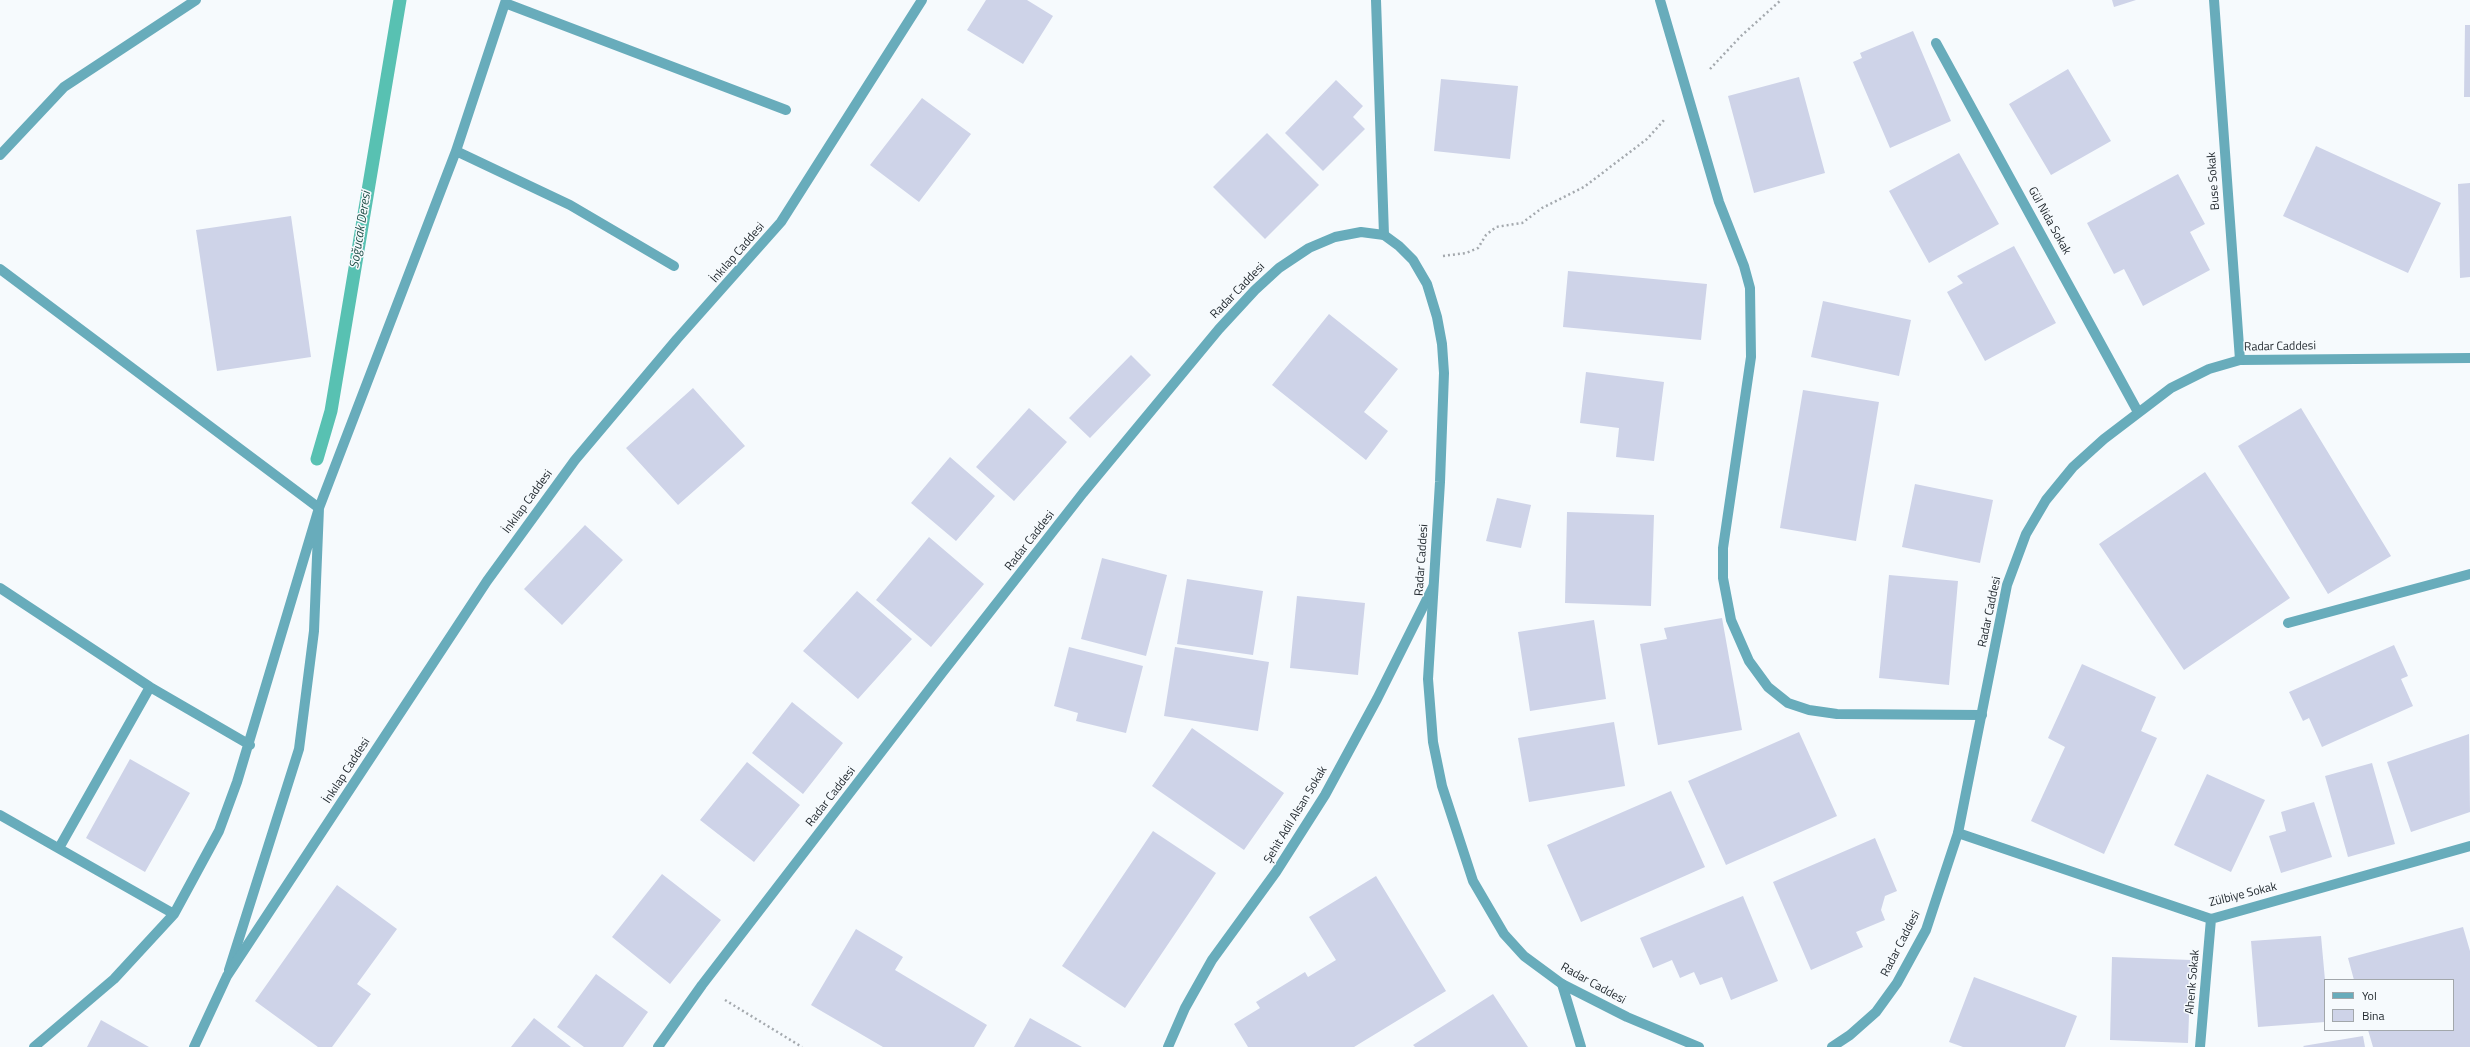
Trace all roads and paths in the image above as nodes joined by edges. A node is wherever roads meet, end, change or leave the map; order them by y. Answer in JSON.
{"nodes":[{"id":1,"x":196,"y":0,"type":"edge"},
{"id":2,"x":922,"y":0,"type":"edge"},
{"id":3,"x":1376,"y":0,"type":"edge"},
{"id":4,"x":1660,"y":0,"type":"edge"},
{"id":5,"x":1782,"y":0,"type":"edge"},
{"id":6,"x":2214,"y":0,"type":"edge"},
{"id":7,"x":505,"y":2,"type":"edge"},
{"id":8,"x":1936,"y":43,"type":"dead end"},
{"id":9,"x":1688,"y":94,"type":"junction"},
{"id":10,"x":786,"y":110,"type":"dead end"},
{"id":11,"x":456,"y":151,"type":"junction"},
{"id":12,"x":0,"y":155,"type":"edge"},
{"id":13,"x":1384,"y":235,"type":"junction"},
{"id":14,"x":1413,"y":260,"type":"junction"},
{"id":15,"x":674,"y":266,"type":"dead end"},
{"id":16,"x":0,"y":269,"type":"edge"},
{"id":17,"x":2470,"y":358,"type":"edge"},
{"id":18,"x":2240,"y":360,"type":"junction"},
{"id":19,"x":2138,"y":412,"type":"junction"},
{"id":20,"x":319,"y":508,"type":"junction"},
{"id":21,"x":2470,"y":574,"type":"edge"},
{"id":22,"x":1433,"y":587,"type":"junction"},
{"id":23,"x":0,"y":588,"type":"edge"},
{"id":24,"x":2288,"y":622,"type":"dead end"},
{"id":25,"x":150,"y":687,"type":"junction"},
{"id":26,"x":1982,"y":715,"type":"junction"},
{"id":27,"x":250,"y":745,"type":"junction"},
{"id":28,"x":0,"y":815,"type":"edge"},
{"id":29,"x":1958,"y":833,"type":"junction"},
{"id":30,"x":2470,"y":846,"type":"edge"},
{"id":31,"x":59,"y":848,"type":"junction"},
{"id":32,"x":174,"y":914,"type":"junction"},
{"id":33,"x":2212,"y":919,"type":"junction"},
{"id":34,"x":227,"y":976,"type":"junction"},
{"id":35,"x":1562,"y":984,"type":"junction"},
{"id":36,"x":702,"y":985,"type":"junction"},
{"id":37,"x":34,"y":1047,"type":"edge"},
{"id":38,"x":194,"y":1047,"type":"edge"},
{"id":39,"x":658,"y":1047,"type":"edge"},
{"id":40,"x":802,"y":1047,"type":"edge"},
{"id":41,"x":1168,"y":1047,"type":"edge"},
{"id":42,"x":1581,"y":1047,"type":"edge"},
{"id":43,"x":1699,"y":1047,"type":"edge"},
{"id":44,"x":1832,"y":1047,"type":"edge"},
{"id":45,"x":2200,"y":1047,"type":"edge"}],
"edges":[{"from":1,"to":12,"type":"street"},
{"from":2,"to":34,"type":"street","name":"İnkılap Caddesi"},
{"from":3,"to":13,"type":"street"},
{"from":4,"to":9,"type":"street"},
{"from":5,"to":9,"type":"path"},
{"from":6,"to":18,"type":"street","name":"Buse Sokak"},
{"from":7,"to":10,"type":"street"},
{"from":7,"to":11,"type":"street"},
{"from":8,"to":19,"type":"street","name":"Gül Nida Sokak"},
{"from":9,"to":14,"type":"path"},
{"from":9,"to":26,"type":"street"},
{"from":11,"to":15,"type":"street"},
{"from":11,"to":20,"type":"street"},
{"from":13,"to":14,"type":"street","name":"Radar Caddesi"},
{"from":13,"to":36,"type":"street","name":"Radar Caddesi"},
{"from":14,"to":22,"type":"street","name":"Radar Caddesi"},
{"from":16,"to":20,"type":"street"},
{"from":17,"to":18,"type":"street","name":"Radar Caddesi"},
{"from":18,"to":19,"type":"street","name":"Radar Caddesi"},
{"from":19,"to":26,"type":"street","name":"Radar Caddesi"},
{"from":20,"to":27,"type":"street"},
{"from":20,"to":34,"type":"street"},
{"from":21,"to":24,"type":"street"},
{"from":22,"to":35,"type":"street","name":"Radar Caddesi"},
{"from":22,"to":41,"type":"street","name":"Şehit Adil Alsan Sokak"},
{"from":23,"to":25,"type":"street"},
{"from":25,"to":27,"type":"street"},
{"from":25,"to":31,"type":"street"},
{"from":26,"to":29,"type":"street","name":"Radar Caddesi"},
{"from":27,"to":32,"type":"street"},
{"from":28,"to":31,"type":"street"},
{"from":29,"to":33,"type":"street","name":"Zülbiye Sokak"},
{"from":29,"to":44,"type":"street","name":"Radar Caddesi"},
{"from":30,"to":33,"type":"street","name":"Zülbiye Sokak"},
{"from":31,"to":32,"type":"street"},
{"from":32,"to":37,"type":"street"},
{"from":33,"to":45,"type":"street","name":"Ahenk Sokak"},
{"from":34,"to":38,"type":"street","name":"İnkılap Caddesi"},
{"from":35,"to":42,"type":"street"},
{"from":35,"to":43,"type":"street","name":"Radar Caddesi"},
{"from":36,"to":39,"type":"street","name":"Radar Caddesi"},
{"from":36,"to":40,"type":"path"}]}
